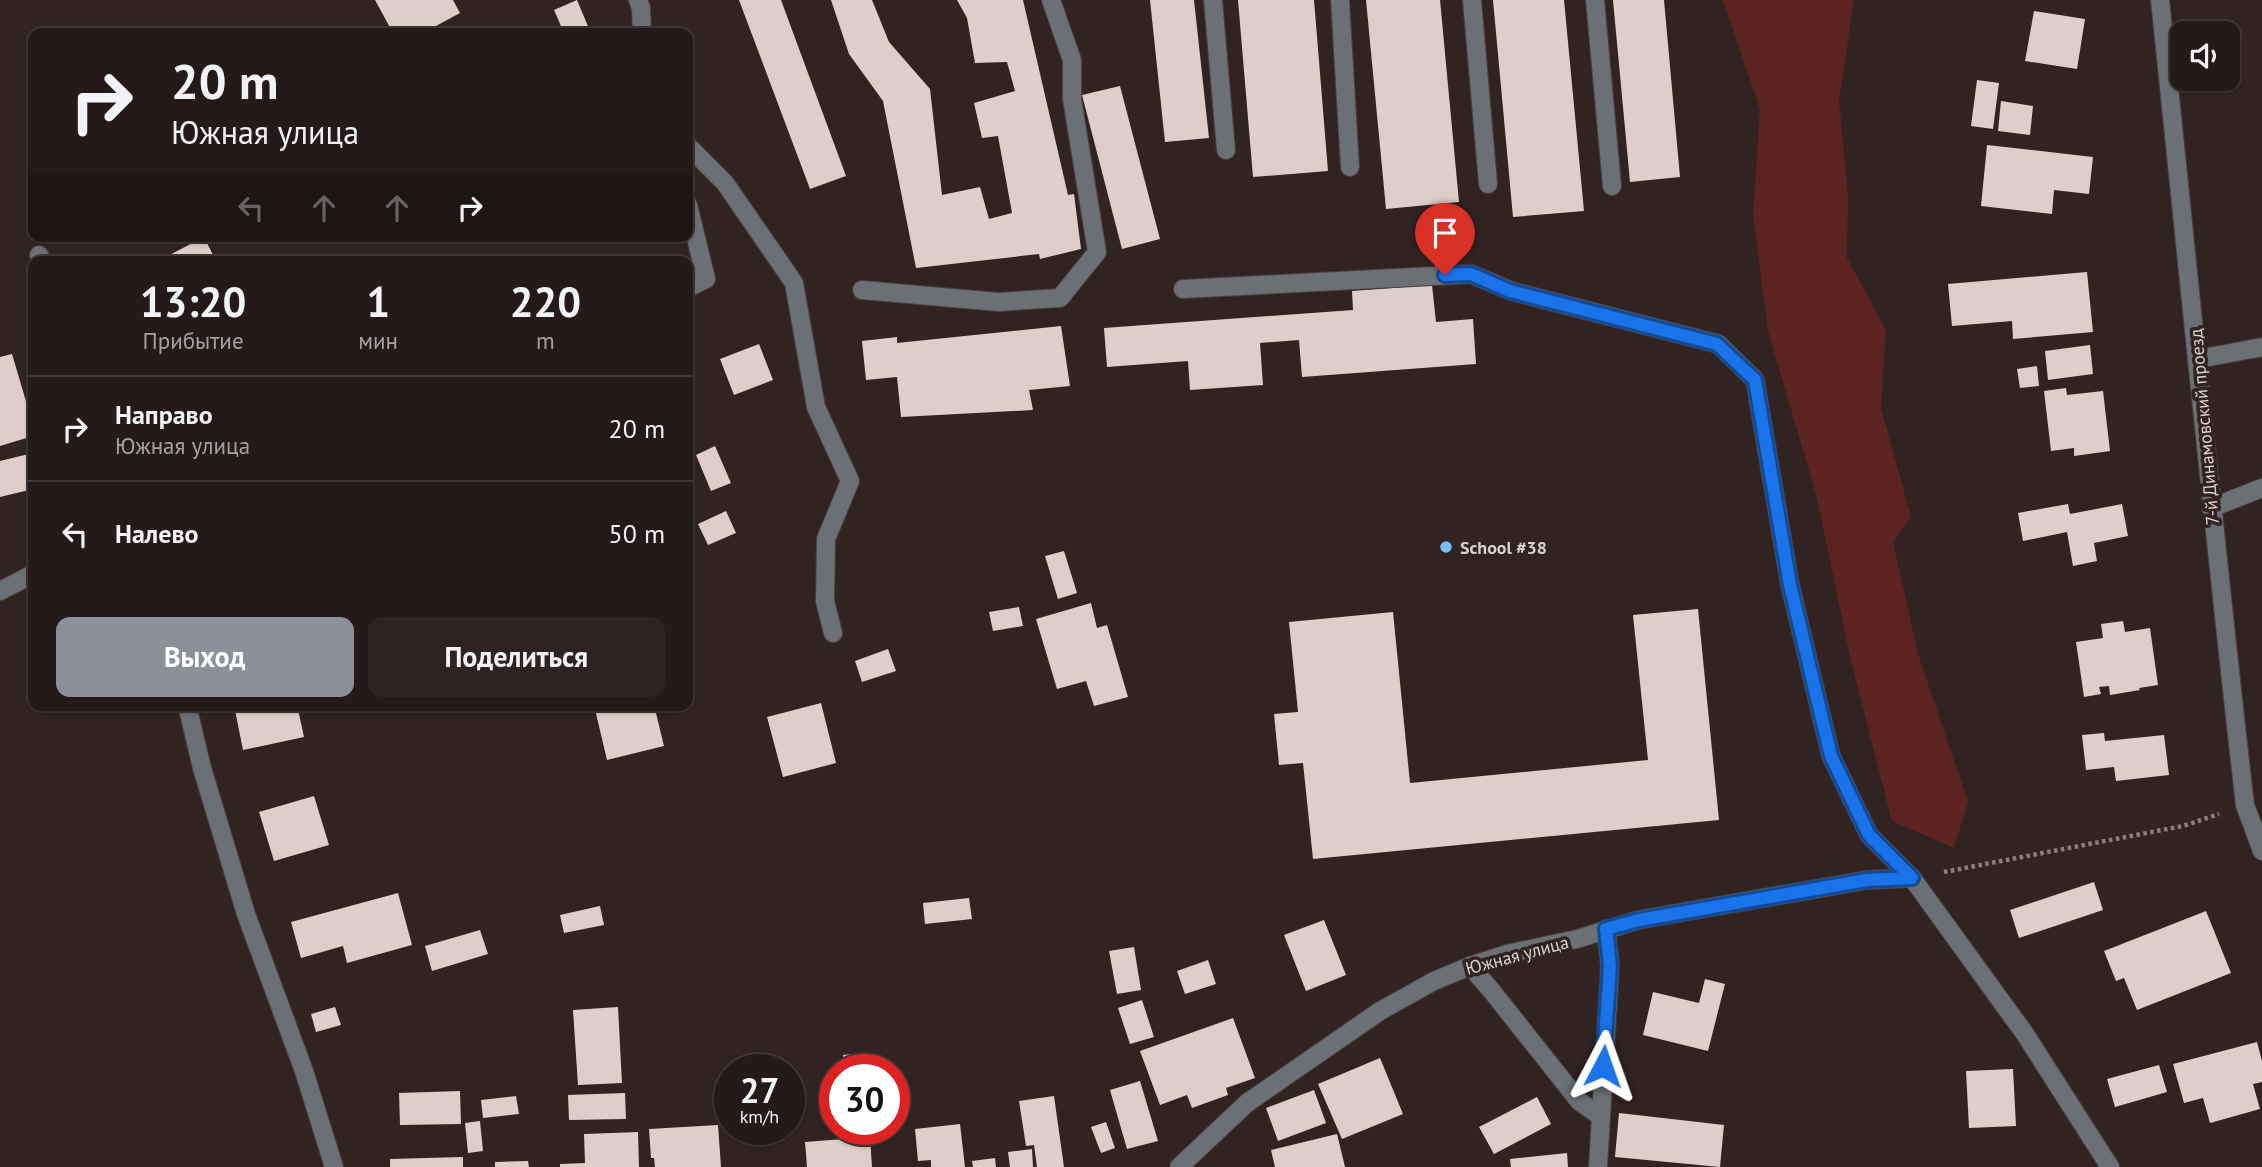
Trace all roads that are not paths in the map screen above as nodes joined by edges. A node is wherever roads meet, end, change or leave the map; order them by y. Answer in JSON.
{"nodes":[{"id":1,"x":638,"y":0,"type":"edge"},
{"id":2,"x":1051,"y":0,"type":"edge"},
{"id":3,"x":1213,"y":0,"type":"edge"},
{"id":4,"x":1340,"y":0,"type":"edge"},
{"id":5,"x":1472,"y":0,"type":"edge"},
{"id":6,"x":1595,"y":0,"type":"edge"},
{"id":7,"x":2160,"y":0,"type":"edge"},
{"id":8,"x":642,"y":28,"type":"edge"},
{"id":9,"x":1226,"y":150,"type":"dead end"},
{"id":10,"x":693,"y":155,"type":"edge"},
{"id":11,"x":1350,"y":167,"type":"dead end"},
{"id":12,"x":1488,"y":184,"type":"dead end"},
{"id":13,"x":1612,"y":186,"type":"dead end"},
{"id":14,"x":693,"y":226,"type":"edge"},
{"id":15,"x":693,"y":286,"type":"edge"},
{"id":16,"x":1183,"y":289,"type":"dead end"},
{"id":17,"x":862,"y":290,"type":"dead end"},
{"id":18,"x":2262,"y":347,"type":"edge"},
{"id":19,"x":2198,"y":359,"type":"junction"},
{"id":20,"x":2262,"y":488,"type":"edge"},
{"id":21,"x":2211,"y":508,"type":"junction"},
{"id":22,"x":28,"y":577,"type":"edge"},
{"id":23,"x":0,"y":591,"type":"edge"},
{"id":24,"x":833,"y":633,"type":"dead end"},
{"id":25,"x":188,"y":711,"type":"edge"},
{"id":26,"x":2262,"y":851,"type":"edge"},
{"id":27,"x":1912,"y":878,"type":"junction"},
{"id":28,"x":1606,"y":929,"type":"junction"},
{"id":29,"x":1470,"y":966,"type":"junction"},
{"id":30,"x":1600,"y":1116,"type":"junction"},
{"id":31,"x":334,"y":1167,"type":"edge"},
{"id":32,"x":1179,"y":1167,"type":"edge"},
{"id":33,"x":1598,"y":1167,"type":"edge"},
{"id":34,"x":2110,"y":1167,"type":"edge"}],
"edges":[{"from":1,"to":8,"type":"street"},
{"from":2,"to":17,"type":"street"},
{"from":3,"to":9,"type":"street"},
{"from":4,"to":11,"type":"street"},
{"from":5,"to":12,"type":"street"},
{"from":6,"to":13,"type":"street"},
{"from":7,"to":19,"type":"street","name":"7-й Динамовский проезд"},
{"from":10,"to":24,"type":"street"},
{"from":14,"to":15,"type":"street"},
{"from":16,"to":27,"type":"street"},
{"from":18,"to":19,"type":"street"},
{"from":19,"to":21,"type":"street","name":"7-й Динамовский проезд"},
{"from":20,"to":21,"type":"street"},
{"from":21,"to":26,"type":"street","name":"7-й Динамовский проезд"},
{"from":22,"to":23,"type":"street"},
{"from":25,"to":31,"type":"street"},
{"from":27,"to":28,"type":"street","name":"Южная улица"},
{"from":27,"to":34,"type":"street"},
{"from":28,"to":29,"type":"street","name":"Южная улица"},
{"from":28,"to":30,"type":"street"},
{"from":29,"to":30,"type":"street"},
{"from":29,"to":32,"type":"street","name":"Южная улица"},
{"from":30,"to":33,"type":"street"}]}
